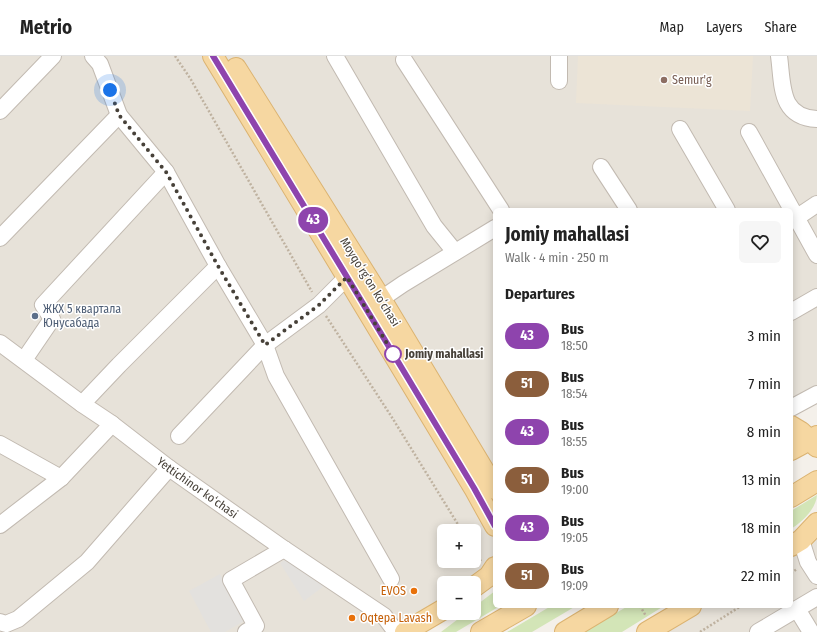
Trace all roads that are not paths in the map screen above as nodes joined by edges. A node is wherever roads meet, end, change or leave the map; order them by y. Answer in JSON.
{"nodes":[{"id":1,"x":53,"y":56,"type":"edge"},
{"id":2,"x":213,"y":56,"type":"edge"},
{"id":3,"x":229,"y":56,"type":"edge"},
{"id":4,"x":335,"y":56,"type":"edge"},
{"id":5,"x":559,"y":56,"type":"edge"},
{"id":6,"x":779,"y":56,"type":"edge"},
{"id":7,"x":101,"y":59,"type":"edge"},
{"id":8,"x":404,"y":60,"type":"dead end"},
{"id":9,"x":559,"y":81,"type":"dead end"},
{"id":10,"x":0,"y":111,"type":"edge"},
{"id":11,"x":119,"y":115,"type":"junction"},
{"id":12,"x":817,"y":120,"type":"edge"},
{"id":13,"x":680,"y":129,"type":"dead end"},
{"id":14,"x":749,"y":132,"type":"dead end"},
{"id":15,"x":601,"y":167,"type":"dead end"},
{"id":16,"x":166,"y":172,"type":"junction"},
{"id":17,"x":817,"y":204,"type":"edge"},
{"id":18,"x":500,"y":208,"type":"edge"},
{"id":19,"x":629,"y":208,"type":"edge"},
{"id":20,"x":726,"y":208,"type":"edge"},
{"id":21,"x":791,"y":208,"type":"edge"},
{"id":22,"x":793,"y":213,"type":"edge"},
{"id":23,"x":796,"y":218,"type":"junction"},
{"id":24,"x":493,"y":229,"type":"edge"},
{"id":25,"x":0,"y":238,"type":"edge"},
{"id":26,"x":455,"y":252,"type":"junction"},
{"id":27,"x":817,"y":255,"type":"edge"},
{"id":28,"x":218,"y":266,"type":"junction"},
{"id":29,"x":347,"y":277,"type":"junction"},
{"id":30,"x":817,"y":298,"type":"edge"},
{"id":31,"x":381,"y":299,"type":"junction"},
{"id":32,"x":793,"y":311,"type":"edge"},
{"id":33,"x":0,"y":342,"type":"edge"},
{"id":34,"x":265,"y":345,"type":"junction"},
{"id":35,"x":24,"y":360,"type":"junction"},
{"id":36,"x":817,"y":394,"type":"edge"},
{"id":37,"x":82,"y":404,"type":"junction"},
{"id":38,"x":793,"y":407,"type":"edge"},
{"id":39,"x":112,"y":424,"type":"junction"},
{"id":40,"x":793,"y":427,"type":"edge"},
{"id":41,"x":179,"y":436,"type":"dead end"},
{"id":42,"x":815,"y":440,"type":"edge"},
{"id":43,"x":0,"y":444,"type":"edge"},
{"id":44,"x":793,"y":449,"type":"edge"},
{"id":45,"x":169,"y":468,"type":"junction"},
{"id":46,"x":61,"y":478,"type":"junction"},
{"id":47,"x":817,"y":481,"type":"edge"},
{"id":48,"x":493,"y":486,"type":"edge"},
{"id":49,"x":793,"y":496,"type":"edge"},
{"id":50,"x":493,"y":522,"type":"edge"},
{"id":51,"x":817,"y":523,"type":"edge"},
{"id":52,"x":0,"y":525,"type":"edge"},
{"id":53,"x":817,"y":529,"type":"edge"},
{"id":54,"x":796,"y":543,"type":"edge"},
{"id":55,"x":284,"y":549,"type":"junction"},
{"id":56,"x":489,"y":566,"type":"edge"},
{"id":57,"x":817,"y":576,"type":"edge"},
{"id":58,"x":391,"y":579,"type":"dead end"},
{"id":59,"x":493,"y":581,"type":"edge"},
{"id":60,"x":481,"y":582,"type":"edge"},
{"id":61,"x":481,"y":588,"type":"edge"},
{"id":62,"x":817,"y":597,"type":"edge"},
{"id":63,"x":523,"y":608,"type":"edge"},
{"id":64,"x":605,"y":608,"type":"edge"},
{"id":65,"x":688,"y":608,"type":"edge"},
{"id":66,"x":797,"y":609,"type":"junction"},
{"id":67,"x":437,"y":613,"type":"edge"},
{"id":68,"x":2,"y":626,"type":"edge"},
{"id":69,"x":246,"y":632,"type":"edge"},
{"id":70,"x":396,"y":632,"type":"edge"},
{"id":71,"x":405,"y":632,"type":"edge"},
{"id":72,"x":481,"y":632,"type":"edge"},
{"id":73,"x":565,"y":632,"type":"edge"},
{"id":74,"x":647,"y":632,"type":"edge"},
{"id":75,"x":758,"y":632,"type":"edge"},
{"id":76,"x":811,"y":632,"type":"edge"}],
"edges":[{"from":1,"to":10,"type":"street"},
{"from":2,"to":29,"type":"main road","name":"Moyqoʻrgʻon koʻchasi"},
{"from":3,"to":31,"type":"main road","name":"Moyqoʻrgʻon koʻchasi"},
{"from":4,"to":26,"type":"street"},
{"from":5,"to":9,"type":"street"},
{"from":6,"to":12,"type":"street"},
{"from":7,"to":11,"type":"street"},
{"from":8,"to":18,"type":"street"},
{"from":11,"to":16,"type":"street"},
{"from":11,"to":25,"type":"street"},
{"from":13,"to":20,"type":"street"},
{"from":14,"to":21,"type":"street"},
{"from":15,"to":19,"type":"street"},
{"from":16,"to":28,"type":"street"},
{"from":16,"to":35,"type":"street"},
{"from":17,"to":23,"type":"street"},
{"from":22,"to":23,"type":"street"},
{"from":23,"to":27,"type":"street"},
{"from":24,"to":26,"type":"street"},
{"from":26,"to":31,"type":"street"},
{"from":28,"to":34,"type":"street"},
{"from":28,"to":37,"type":"street"},
{"from":29,"to":34,"type":"street"},
{"from":29,"to":50,"type":"main road","name":"Moyqoʻrgʻon koʻchasi"},
{"from":30,"to":32,"type":"street"},
{"from":31,"to":48,"type":"main road","name":"Moyqoʻrgʻon koʻchasi"},
{"from":33,"to":35,"type":"street","name":"Yettichinor ko‘chasi"},
{"from":34,"to":41,"type":"street"},
{"from":34,"to":58,"type":"street"},
{"from":35,"to":37,"type":"street","name":"Yettichinor ko‘chasi"},
{"from":36,"to":38,"type":"street"},
{"from":37,"to":39,"type":"street","name":"Yettichinor ko‘chasi"},
{"from":39,"to":45,"type":"street","name":"Yettichinor ko‘chasi"},
{"from":39,"to":46,"type":"street"},
{"from":40,"to":42,"type":"main road"},
{"from":42,"to":44,"type":"main road"},
{"from":43,"to":46,"type":"street"},
{"from":45,"to":55,"type":"street","name":"Yettichinor ko‘chasi"},
{"from":45,"to":68,"type":"street"},
{"from":46,"to":52,"type":"street"},
{"from":47,"to":49,"type":"main road"},
{"from":51,"to":54,"type":"main road"},
{"from":53,"to":54,"type":"street"},
{"from":54,"to":57,"type":"street"},
{"from":55,"to":69,"type":"street"},
{"from":55,"to":70,"type":"street","name":"Yettichinor ko‘chasi"},
{"from":56,"to":60,"type":"main road"},
{"from":59,"to":61,"type":"main road"},
{"from":62,"to":66,"type":"street"},
{"from":63,"to":72,"type":"main road"},
{"from":64,"to":73,"type":"main road"},
{"from":65,"to":74,"type":"main road"},
{"from":66,"to":75,"type":"street"},
{"from":66,"to":76,"type":"street"},
{"from":67,"to":71,"type":"main road"}]}
